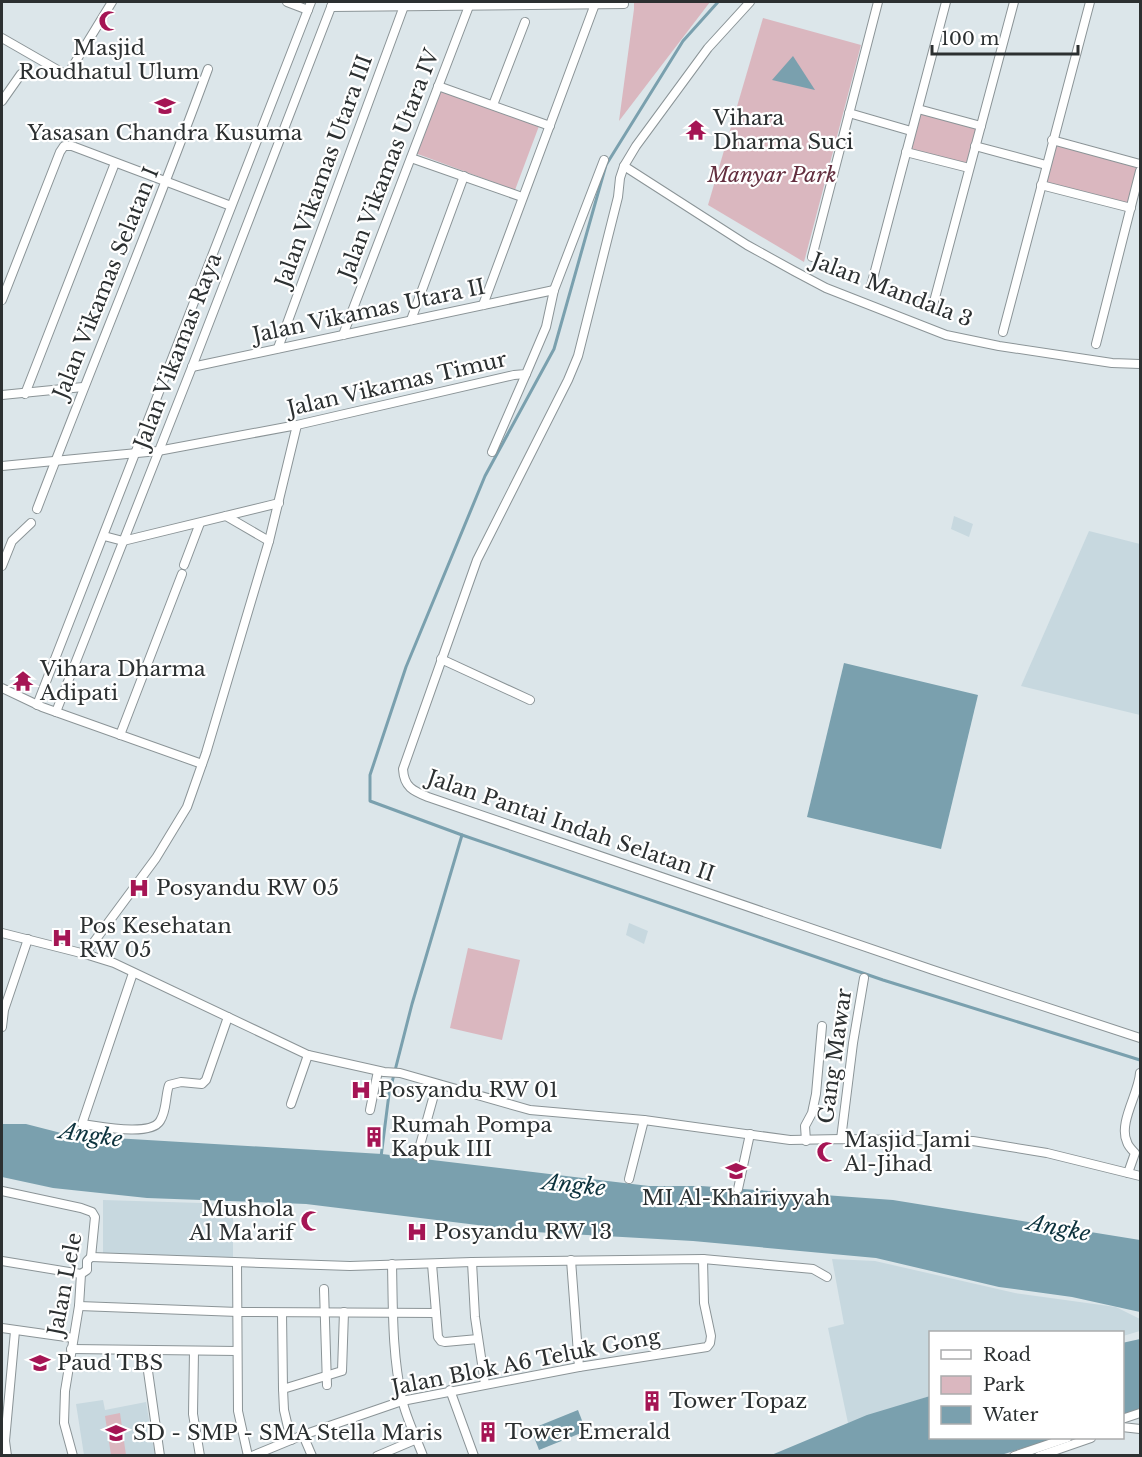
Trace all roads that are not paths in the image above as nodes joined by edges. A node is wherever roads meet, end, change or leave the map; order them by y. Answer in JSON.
{"nodes":[{"id":1,"x":112,"y":2,"type":"edge"},
{"id":2,"x":287,"y":2,"type":"edge"},
{"id":3,"x":750,"y":2,"type":"edge"},
{"id":4,"x":878,"y":2,"type":"edge"},
{"id":5,"x":946,"y":2,"type":"edge"},
{"id":6,"x":1014,"y":2,"type":"edge"},
{"id":7,"x":1090,"y":2,"type":"edge"},
{"id":8,"x":332,"y":4,"type":"edge"},
{"id":9,"x":595,"y":4,"type":"junction"},
{"id":10,"x":624,"y":4,"type":"dead end"},
{"id":11,"x":309,"y":6,"type":"edge"},
{"id":12,"x":404,"y":6,"type":"junction"},
{"id":13,"x":469,"y":6,"type":"junction"},
{"id":14,"x":525,"y":22,"type":"dead end"},
{"id":15,"x":2,"y":38,"type":"edge"},
{"id":16,"x":208,"y":69,"type":"dead end"},
{"id":17,"x":21,"y":74,"type":"dead end"},
{"id":18,"x":438,"y":86,"type":"junction"},
{"id":19,"x":2,"y":101,"type":"edge"},
{"id":20,"x":494,"y":105,"type":"junction"},
{"id":21,"x":918,"y":109,"type":"junction"},
{"id":22,"x":849,"y":113,"type":"junction"},
{"id":23,"x":550,"y":126,"type":"junction"},
{"id":24,"x":981,"y":126,"type":"junction"},
{"id":25,"x":911,"y":131,"type":"junction"},
{"id":26,"x":1052,"y":140,"type":"junction"},
{"id":27,"x":975,"y":146,"type":"junction"},
{"id":28,"x":906,"y":152,"type":"junction"},
{"id":29,"x":411,"y":158,"type":"junction"},
{"id":30,"x":604,"y":160,"type":"dead end"},
{"id":31,"x":115,"y":163,"type":"junction"},
{"id":32,"x":1140,"y":164,"type":"edge"},
{"id":33,"x":1046,"y":165,"type":"junction"},
{"id":34,"x":624,"y":166,"type":"junction"},
{"id":35,"x":969,"y":168,"type":"junction"},
{"id":36,"x":1140,"y":171,"type":"edge"},
{"id":37,"x":464,"y":176,"type":"junction"},
{"id":38,"x":166,"y":182,"type":"junction"},
{"id":39,"x":1041,"y":185,"type":"junction"},
{"id":40,"x":1139,"y":186,"type":"edge"},
{"id":41,"x":522,"y":197,"type":"junction"},
{"id":42,"x":231,"y":206,"type":"junction"},
{"id":43,"x":1131,"y":208,"type":"junction"},
{"id":44,"x":812,"y":258,"type":"dead end"},
{"id":45,"x":871,"y":286,"type":"dead end"},
{"id":46,"x":555,"y":290,"type":"junction"},
{"id":47,"x":2,"y":300,"type":"edge"},
{"id":48,"x":483,"y":305,"type":"junction"},
{"id":49,"x":932,"y":309,"type":"dead end"},
{"id":50,"x":411,"y":320,"type":"junction"},
{"id":51,"x":1003,"y":332,"type":"dead end"},
{"id":52,"x":343,"y":334,"type":"junction"},
{"id":53,"x":1096,"y":344,"type":"dead end"},
{"id":54,"x":278,"y":348,"type":"junction"},
{"id":55,"x":1140,"y":364,"type":"edge"},
{"id":56,"x":192,"y":367,"type":"junction"},
{"id":57,"x":526,"y":374,"type":"junction"},
{"id":58,"x":83,"y":387,"type":"junction"},
{"id":59,"x":25,"y":394,"type":"junction"},
{"id":60,"x":2,"y":395,"type":"edge"},
{"id":61,"x":297,"y":425,"type":"junction"},
{"id":62,"x":155,"y":451,"type":"junction"},
{"id":63,"x":492,"y":452,"type":"dead end"},
{"id":64,"x":137,"y":453,"type":"junction"},
{"id":65,"x":55,"y":461,"type":"junction"},
{"id":66,"x":2,"y":466,"type":"edge"},
{"id":67,"x":279,"y":503,"type":"junction"},
{"id":68,"x":37,"y":509,"type":"dead end"},
{"id":69,"x":226,"y":516,"type":"junction"},
{"id":70,"x":31,"y":523,"type":"dead end"},
{"id":71,"x":200,"y":523,"type":"junction"},
{"id":72,"x":106,"y":537,"type":"junction"},
{"id":73,"x":121,"y":541,"type":"junction"},
{"id":74,"x":269,"y":541,"type":"junction"},
{"id":75,"x":2,"y":566,"type":"edge"},
{"id":76,"x":441,"y":659,"type":"junction"},
{"id":77,"x":2,"y":688,"type":"edge"},
{"id":78,"x":530,"y":700,"type":"dead end"},
{"id":79,"x":39,"y":706,"type":"junction"},
{"id":80,"x":54,"y":711,"type":"junction"},
{"id":81,"x":120,"y":735,"type":"junction"},
{"id":82,"x":202,"y":764,"type":"junction"},
{"id":83,"x":2,"y":933,"type":"edge"},
{"id":84,"x":27,"y":939,"type":"junction"},
{"id":85,"x":85,"y":954,"type":"junction"},
{"id":86,"x":133,"y":973,"type":"junction"},
{"id":87,"x":864,"y":978,"type":"dead end"},
{"id":88,"x":228,"y":1017,"type":"junction"},
{"id":89,"x":822,"y":1026,"type":"dead end"},
{"id":90,"x":2,"y":1027,"type":"edge"},
{"id":91,"x":1140,"y":1038,"type":"edge"},
{"id":92,"x":308,"y":1055,"type":"junction"},
{"id":93,"x":378,"y":1071,"type":"junction"},
{"id":94,"x":1140,"y":1073,"type":"edge"},
{"id":95,"x":437,"y":1084,"type":"junction"},
{"id":96,"x":291,"y":1104,"type":"dead end"},
{"id":97,"x":370,"y":1110,"type":"dead end"},
{"id":98,"x":644,"y":1120,"type":"junction"},
{"id":99,"x":750,"y":1134,"type":"junction"},
{"id":100,"x":842,"y":1139,"type":"junction"},
{"id":101,"x":806,"y":1141,"type":"junction"},
{"id":102,"x":417,"y":1156,"type":"dead end"},
{"id":103,"x":1128,"y":1173,"type":"junction"},
{"id":104,"x":1140,"y":1176,"type":"edge"},
{"id":105,"x":629,"y":1179,"type":"dead end"},
{"id":106,"x":738,"y":1189,"type":"dead end"},
{"id":107,"x":2,"y":1191,"type":"edge"},
{"id":108,"x":91,"y":1257,"type":"junction"},
{"id":109,"x":703,"y":1258,"type":"junction"},
{"id":110,"x":571,"y":1260,"type":"junction"},
{"id":111,"x":2,"y":1261,"type":"edge"},
{"id":112,"x":472,"y":1262,"type":"junction"},
{"id":113,"x":237,"y":1263,"type":"junction"},
{"id":114,"x":392,"y":1264,"type":"junction"},
{"id":115,"x":432,"y":1264,"type":"junction"},
{"id":116,"x":81,"y":1274,"type":"junction"},
{"id":117,"x":827,"y":1277,"type":"dead end"},
{"id":118,"x":324,"y":1289,"type":"dead end"},
{"id":119,"x":80,"y":1306,"type":"junction"},
{"id":120,"x":324,"y":1311,"type":"junction"},
{"id":121,"x":238,"y":1312,"type":"junction"},
{"id":122,"x":344,"y":1312,"type":"junction"},
{"id":123,"x":282,"y":1313,"type":"junction"},
{"id":124,"x":393,"y":1313,"type":"junction"},
{"id":125,"x":436,"y":1313,"type":"junction"},
{"id":126,"x":2,"y":1328,"type":"edge"},
{"id":127,"x":15,"y":1331,"type":"junction"},
{"id":128,"x":73,"y":1338,"type":"junction"},
{"id":129,"x":478,"y":1339,"type":"junction"},
{"id":130,"x":71,"y":1349,"type":"junction"},
{"id":131,"x":145,"y":1350,"type":"junction"},
{"id":132,"x":194,"y":1351,"type":"junction"},
{"id":133,"x":237,"y":1351,"type":"junction"},
{"id":134,"x":579,"y":1367,"type":"junction"},
{"id":135,"x":326,"y":1381,"type":"junction"},
{"id":136,"x":485,"y":1384,"type":"junction"},
{"id":137,"x":283,"y":1389,"type":"junction"},
{"id":138,"x":450,"y":1390,"type":"junction"},
{"id":139,"x":402,"y":1401,"type":"junction"},
{"id":140,"x":1140,"y":1413,"type":"edge"},
{"id":141,"x":1124,"y":1418,"type":"edge"},
{"id":142,"x":1124,"y":1427,"type":"edge"},
{"id":143,"x":1140,"y":1429,"type":"edge"},
{"id":144,"x":303,"y":1435,"type":"junction"},
{"id":145,"x":417,"y":1439,"type":"junction"},
{"id":146,"x":1061,"y":1439,"type":"edge"},
{"id":147,"x":1085,"y":1439,"type":"edge"},
{"id":148,"x":291,"y":1440,"type":"junction"},
{"id":149,"x":7,"y":1455,"type":"edge"},
{"id":150,"x":73,"y":1455,"type":"edge"},
{"id":151,"x":160,"y":1455,"type":"edge"},
{"id":152,"x":200,"y":1455,"type":"edge"},
{"id":153,"x":250,"y":1455,"type":"edge"},
{"id":154,"x":312,"y":1455,"type":"edge"},
{"id":155,"x":377,"y":1455,"type":"edge"},
{"id":156,"x":423,"y":1455,"type":"edge"},
{"id":157,"x":474,"y":1455,"type":"edge"},
{"id":158,"x":1014,"y":1455,"type":"edge"},
{"id":159,"x":1039,"y":1455,"type":"edge"}],
"edges":[{"from":1,"to":15,"type":"street"},
{"from":2,"to":11,"type":"street"},
{"from":3,"to":34,"type":"street","name":"Jalan Pantai Indah Selatan II"},
{"from":4,"to":22,"type":"street"},
{"from":5,"to":21,"type":"street"},
{"from":6,"to":24,"type":"street"},
{"from":7,"to":26,"type":"street"},
{"from":8,"to":12,"type":"street"},
{"from":8,"to":56,"type":"street","name":"Jalan Vikamas Raya"},
{"from":9,"to":10,"type":"street"},
{"from":9,"to":13,"type":"street"},
{"from":9,"to":23,"type":"street"},
{"from":11,"to":42,"type":"street","name":"Jalan Vikamas Raya"},
{"from":12,"to":13,"type":"street"},
{"from":12,"to":54,"type":"street","name":"Jalan Vikamas Utara III"},
{"from":13,"to":18,"type":"street","name":"Jalan Vikamas Utara IV"},
{"from":14,"to":20,"type":"street"},
{"from":16,"to":38,"type":"street","name":"Jalan Vikamas Selatan I"},
{"from":17,"to":19,"type":"street"},
{"from":18,"to":20,"type":"street"},
{"from":18,"to":29,"type":"street","name":"Jalan Vikamas Utara IV"},
{"from":20,"to":23,"type":"street"},
{"from":21,"to":24,"type":"street"},
{"from":21,"to":25,"type":"street"},
{"from":22,"to":25,"type":"street"},
{"from":22,"to":44,"type":"street"},
{"from":23,"to":41,"type":"street"},
{"from":24,"to":27,"type":"street"},
{"from":25,"to":28,"type":"street"},
{"from":26,"to":32,"type":"street"},
{"from":26,"to":33,"type":"street"},
{"from":27,"to":33,"type":"street"},
{"from":27,"to":35,"type":"street"},
{"from":28,"to":35,"type":"street"},
{"from":28,"to":45,"type":"street"},
{"from":29,"to":37,"type":"street"},
{"from":29,"to":52,"type":"street","name":"Jalan Vikamas Utara IV"},
{"from":30,"to":46,"type":"street","name":"Jalan Vikamas Timur"},
{"from":31,"to":38,"type":"street"},
{"from":31,"to":47,"type":"street"},
{"from":31,"to":59,"type":"street"},
{"from":33,"to":39,"type":"street"},
{"from":34,"to":55,"type":"street","name":"Jalan Mandala 3"},
{"from":34,"to":76,"type":"street","name":"Jalan Pantai Indah Selatan II"},
{"from":35,"to":49,"type":"street"},
{"from":36,"to":40,"type":"street"},
{"from":37,"to":41,"type":"street"},
{"from":37,"to":50,"type":"street"},
{"from":38,"to":42,"type":"street"},
{"from":38,"to":58,"type":"street","name":"Jalan Vikamas Selatan I"},
{"from":39,"to":43,"type":"street"},
{"from":39,"to":51,"type":"street"},
{"from":40,"to":43,"type":"street"},
{"from":41,"to":48,"type":"street"},
{"from":42,"to":64,"type":"street","name":"Jalan Vikamas Raya"},
{"from":43,"to":53,"type":"street"},
{"from":46,"to":48,"type":"street","name":"Jalan Vikamas Utara II"},
{"from":46,"to":57,"type":"street","name":"Jalan Vikamas Timur"},
{"from":48,"to":50,"type":"street","name":"Jalan Vikamas Utara II"},
{"from":50,"to":52,"type":"street","name":"Jalan Vikamas Utara II"},
{"from":52,"to":54,"type":"street","name":"Jalan Vikamas Utara II"},
{"from":54,"to":56,"type":"street","name":"Jalan Vikamas Utara II"},
{"from":56,"to":62,"type":"street","name":"Jalan Vikamas Raya"},
{"from":57,"to":61,"type":"street","name":"Jalan Vikamas Timur"},
{"from":57,"to":63,"type":"street"},
{"from":58,"to":59,"type":"street"},
{"from":58,"to":65,"type":"street","name":"Jalan Vikamas Selatan I"},
{"from":59,"to":60,"type":"street"},
{"from":61,"to":62,"type":"street","name":"Jalan Vikamas Timur"},
{"from":61,"to":67,"type":"street"},
{"from":62,"to":64,"type":"street","name":"Jalan Vikamas Timur"},
{"from":62,"to":73,"type":"street","name":"Jalan Vikamas Raya"},
{"from":64,"to":65,"type":"street","name":"Jalan Vikamas Timur"},
{"from":64,"to":72,"type":"street","name":"Jalan Vikamas Raya"},
{"from":65,"to":66,"type":"street","name":"Jalan Vikamas Timur"},
{"from":65,"to":68,"type":"street","name":"Jalan Vikamas Selatan I"},
{"from":67,"to":69,"type":"street"},
{"from":67,"to":74,"type":"street"},
{"from":69,"to":71,"type":"street"},
{"from":69,"to":74,"type":"street"},
{"from":70,"to":75,"type":"street"},
{"from":71,"to":73,"type":"street"},
{"from":71,"to":81,"type":"street"},
{"from":72,"to":73,"type":"street"},
{"from":72,"to":79,"type":"street","name":"Jalan Vikamas Raya"},
{"from":73,"to":80,"type":"street","name":"Jalan Vikamas Raya"},
{"from":74,"to":82,"type":"street"},
{"from":76,"to":78,"type":"street"},
{"from":76,"to":91,"type":"street","name":"Jalan Pantai Indah Selatan II"},
{"from":77,"to":79,"type":"street"},
{"from":79,"to":80,"type":"street"},
{"from":80,"to":81,"type":"street"},
{"from":81,"to":82,"type":"street"},
{"from":82,"to":85,"type":"street"},
{"from":83,"to":84,"type":"street"},
{"from":84,"to":85,"type":"street"},
{"from":84,"to":90,"type":"street"},
{"from":85,"to":86,"type":"street"},
{"from":86,"to":88,"type":"street"},
{"from":86,"to":88,"type":"street"},
{"from":87,"to":100,"type":"street","name":"Gang Mawar"},
{"from":88,"to":92,"type":"street"},
{"from":89,"to":101,"type":"street"},
{"from":92,"to":93,"type":"street"},
{"from":92,"to":96,"type":"street"},
{"from":93,"to":95,"type":"street"},
{"from":93,"to":97,"type":"street"},
{"from":94,"to":103,"type":"street"},
{"from":95,"to":98,"type":"street"},
{"from":95,"to":102,"type":"street"},
{"from":98,"to":99,"type":"street"},
{"from":98,"to":105,"type":"street"},
{"from":99,"to":101,"type":"street"},
{"from":99,"to":106,"type":"street"},
{"from":100,"to":101,"type":"street"},
{"from":100,"to":103,"type":"street"},
{"from":103,"to":104,"type":"street"},
{"from":107,"to":108,"type":"street","name":"Jalan Lele"},
{"from":108,"to":113,"type":"street"},
{"from":108,"to":116,"type":"street","name":"Jalan Lele"},
{"from":109,"to":110,"type":"street"},
{"from":109,"to":117,"type":"street"},
{"from":109,"to":134,"type":"street","name":"Jalan Blok A6 Teluk Gong"},
{"from":110,"to":112,"type":"street"},
{"from":110,"to":134,"type":"street"},
{"from":111,"to":116,"type":"street"},
{"from":112,"to":115,"type":"street"},
{"from":112,"to":129,"type":"street"},
{"from":113,"to":114,"type":"street"},
{"from":113,"to":121,"type":"street"},
{"from":114,"to":115,"type":"street"},
{"from":114,"to":124,"type":"street"},
{"from":115,"to":125,"type":"street"},
{"from":116,"to":119,"type":"street","name":"Jalan Lele"},
{"from":118,"to":120,"type":"street"},
{"from":119,"to":121,"type":"street"},
{"from":119,"to":128,"type":"street","name":"Jalan Lele"},
{"from":120,"to":122,"type":"street"},
{"from":120,"to":123,"type":"street"},
{"from":120,"to":135,"type":"street"},
{"from":121,"to":123,"type":"street"},
{"from":121,"to":133,"type":"street"},
{"from":122,"to":124,"type":"street"},
{"from":122,"to":135,"type":"street"},
{"from":123,"to":137,"type":"street"},
{"from":124,"to":125,"type":"street"},
{"from":124,"to":139,"type":"street"},
{"from":125,"to":129,"type":"street"},
{"from":126,"to":127,"type":"street"},
{"from":127,"to":128,"type":"street"},
{"from":127,"to":149,"type":"street"},
{"from":128,"to":130,"type":"street","name":"Jalan Lele"},
{"from":129,"to":136,"type":"street"},
{"from":130,"to":131,"type":"street"},
{"from":130,"to":150,"type":"street","name":"Jalan Lele"},
{"from":131,"to":132,"type":"street"},
{"from":131,"to":151,"type":"street"},
{"from":132,"to":133,"type":"street"},
{"from":132,"to":152,"type":"street"},
{"from":133,"to":153,"type":"street"},
{"from":134,"to":136,"type":"street","name":"Jalan Blok A6 Teluk Gong"},
{"from":135,"to":137,"type":"street"},
{"from":136,"to":138,"type":"street","name":"Jalan Blok A6 Teluk Gong"},
{"from":137,"to":148,"type":"street"},
{"from":138,"to":139,"type":"street","name":"Jalan Blok A6 Teluk Gong"},
{"from":138,"to":157,"type":"street"},
{"from":139,"to":144,"type":"street","name":"Jalan Blok A6 Teluk Gong"},
{"from":139,"to":145,"type":"street"},
{"from":140,"to":141,"type":"street"},
{"from":142,"to":143,"type":"street"},
{"from":144,"to":148,"type":"street","name":"Jalan Blok A6 Teluk Gong"},
{"from":144,"to":154,"type":"street"},
{"from":145,"to":155,"type":"street"},
{"from":145,"to":156,"type":"street"},
{"from":146,"to":158,"type":"street"},
{"from":147,"to":159,"type":"street"},
{"from":148,"to":153,"type":"street","name":"Jalan Blok A6 Teluk Gong"}]}
